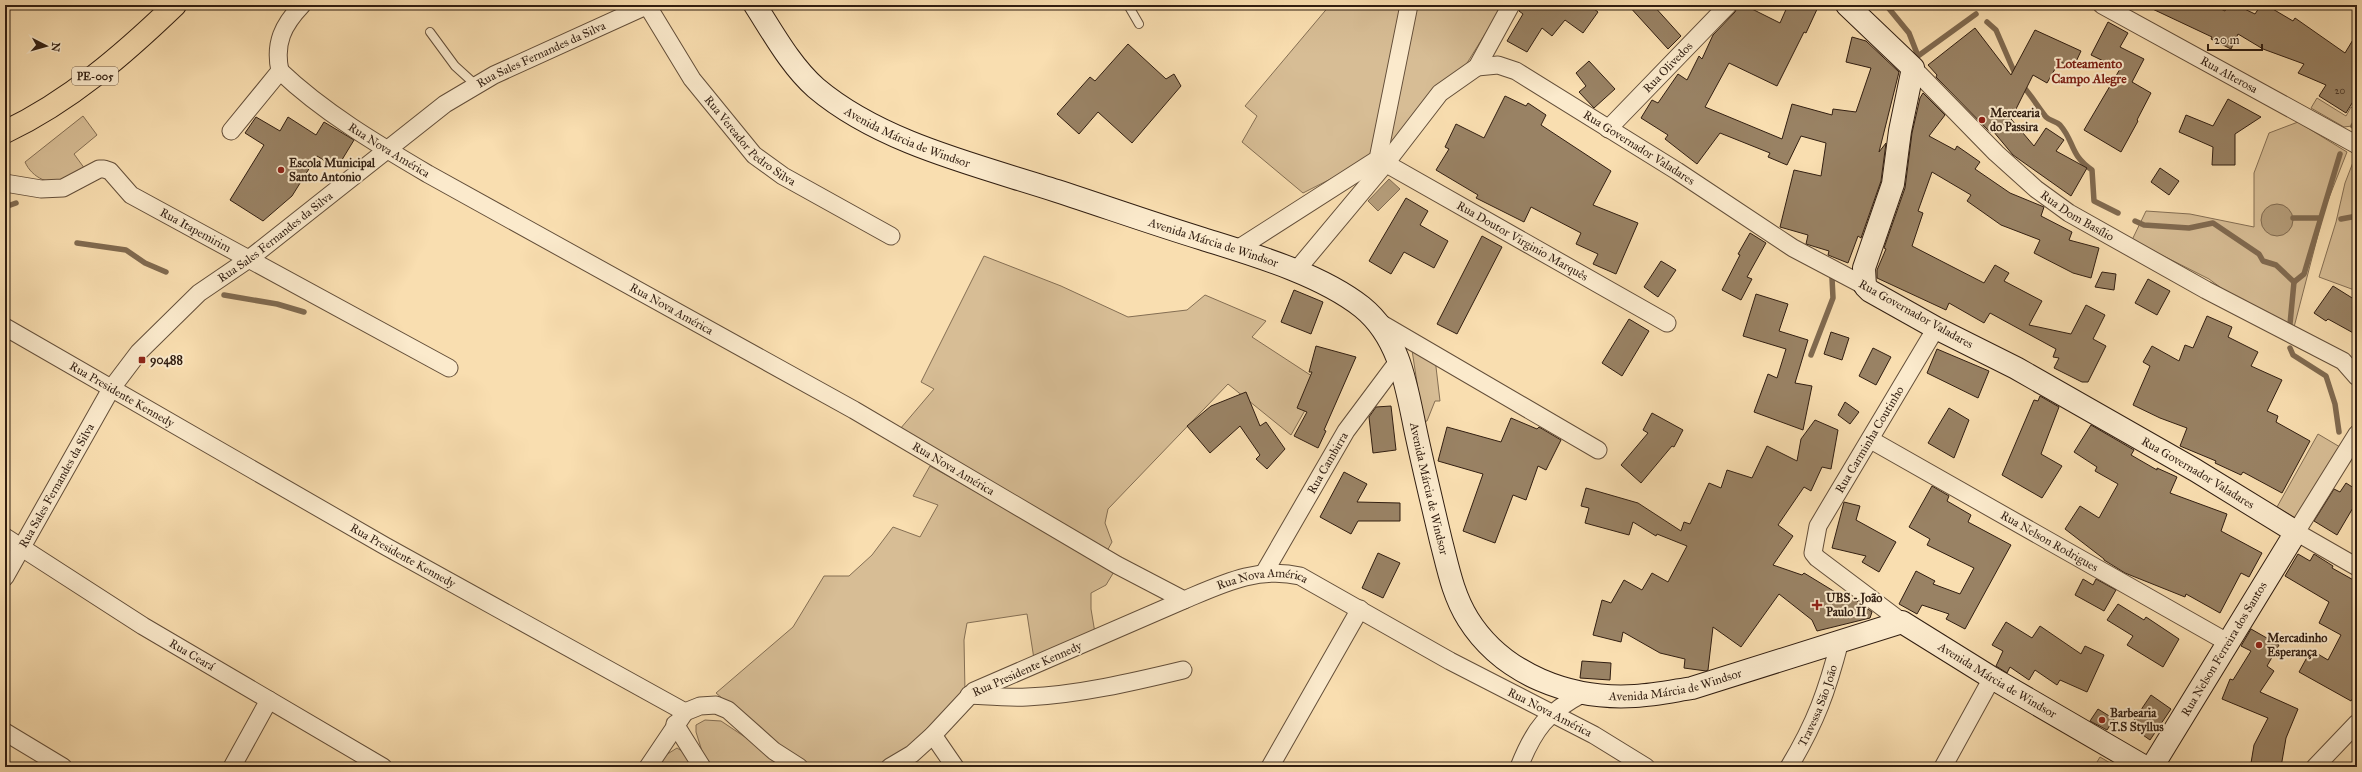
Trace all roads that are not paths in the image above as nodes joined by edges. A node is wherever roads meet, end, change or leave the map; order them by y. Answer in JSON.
{"nodes":[{"id":1,"x":175,"y":5,"type":"edge"},
{"id":2,"x":302,"y":5,"type":"edge"},
{"id":3,"x":648,"y":5,"type":"edge"},
{"id":4,"x":755,"y":5,"type":"edge"},
{"id":5,"x":1128,"y":5,"type":"edge"},
{"id":6,"x":1409,"y":5,"type":"edge"},
{"id":7,"x":1511,"y":5,"type":"edge"},
{"id":8,"x":1728,"y":5,"type":"edge"},
{"id":9,"x":1847,"y":5,"type":"edge"},
{"id":10,"x":2102,"y":5,"type":"edge"},
{"id":11,"x":1139,"y":24,"type":"dead end"},
{"id":12,"x":430,"y":32,"type":"dead end"},
{"id":13,"x":1477,"y":67,"type":"junction"},
{"id":14,"x":1913,"y":68,"type":"junction"},
{"id":15,"x":280,"y":71,"type":"junction"},
{"id":16,"x":477,"y":86,"type":"junction"},
{"id":17,"x":1608,"y":129,"type":"junction"},
{"id":18,"x":231,"y":131,"type":"dead end"},
{"id":19,"x":5,"y":132,"type":"edge"},
{"id":20,"x":2357,"y":145,"type":"edge"},
{"id":21,"x":387,"y":150,"type":"junction"},
{"id":22,"x":1382,"y":161,"type":"junction"},
{"id":23,"x":5,"y":183,"type":"edge"},
{"id":24,"x":891,"y":236,"type":"dead end"},
{"id":25,"x":1236,"y":250,"type":"junction"},
{"id":26,"x":249,"y":259,"type":"junction"},
{"id":27,"x":1295,"y":272,"type":"junction"},
{"id":28,"x":1865,"y":286,"type":"junction"},
{"id":29,"x":1375,"y":320,"type":"junction"},
{"id":30,"x":1667,"y":323,"type":"dead end"},
{"id":31,"x":5,"y":327,"type":"edge"},
{"id":32,"x":1936,"y":328,"type":"junction"},
{"id":33,"x":1399,"y":360,"type":"junction"},
{"id":34,"x":449,"y":368,"type":"dead end"},
{"id":35,"x":2354,"y":372,"type":"edge"},
{"id":36,"x":111,"y":389,"type":"junction"},
{"id":37,"x":2357,"y":434,"type":"edge"},
{"id":38,"x":1870,"y":440,"type":"junction"},
{"id":39,"x":1598,"y":450,"type":"dead end"},
{"id":40,"x":2296,"y":532,"type":"junction"},
{"id":41,"x":5,"y":537,"type":"edge"},
{"id":42,"x":23,"y":547,"type":"junction"},
{"id":43,"x":2357,"y":567,"type":"edge"},
{"id":44,"x":1264,"y":573,"type":"junction"},
{"id":45,"x":5,"y":577,"type":"edge"},
{"id":46,"x":1184,"y":600,"type":"junction"},
{"id":47,"x":1360,"y":609,"type":"junction"},
{"id":48,"x":1902,"y":622,"type":"junction"},
{"id":49,"x":1840,"y":641,"type":"junction"},
{"id":50,"x":2227,"y":642,"type":"junction"},
{"id":51,"x":1183,"y":670,"type":"dead end"},
{"id":52,"x":1992,"y":678,"type":"junction"},
{"id":53,"x":1584,"y":693,"type":"junction"},
{"id":54,"x":968,"y":695,"type":"junction"},
{"id":55,"x":270,"y":700,"type":"junction"},
{"id":56,"x":1552,"y":714,"type":"junction"},
{"id":57,"x":680,"y":718,"type":"junction"},
{"id":58,"x":2357,"y":723,"type":"edge"},
{"id":59,"x":5,"y":732,"type":"edge"},
{"id":60,"x":933,"y":735,"type":"junction"},
{"id":61,"x":63,"y":767,"type":"edge"},
{"id":62,"x":232,"y":767,"type":"edge"},
{"id":63,"x":384,"y":767,"type":"edge"},
{"id":64,"x":648,"y":767,"type":"edge"},
{"id":65,"x":702,"y":767,"type":"edge"},
{"id":66,"x":799,"y":767,"type":"edge"},
{"id":67,"x":890,"y":767,"type":"edge"},
{"id":68,"x":955,"y":767,"type":"edge"},
{"id":69,"x":1270,"y":767,"type":"edge"},
{"id":70,"x":1519,"y":767,"type":"edge"},
{"id":71,"x":1646,"y":767,"type":"edge"},
{"id":72,"x":1789,"y":767,"type":"edge"},
{"id":73,"x":1942,"y":767,"type":"edge"},
{"id":74,"x":2145,"y":767,"type":"edge"},
{"id":75,"x":2152,"y":767,"type":"edge"},
{"id":76,"x":2315,"y":767,"type":"edge"}],
"edges":[{"from":1,"to":19,"type":"main road","number":"PE-005"},
{"from":2,"to":15,"type":"street"},
{"from":3,"to":16,"type":"street","name":"Rua Sales Fernandes da Silva"},
{"from":3,"to":24,"type":"street","name":"Rua Vereador Pedro Silva"},
{"from":4,"to":25,"type":"street","name":"Avenida Márcia de Windsor"},
{"from":5,"to":11,"type":"lane"},
{"from":6,"to":22,"type":"street"},
{"from":7,"to":13,"type":"street"},
{"from":8,"to":17,"type":"street","name":"Rua Olivedos"},
{"from":9,"to":14,"type":"street","name":"Rua Dom Basílio"},
{"from":10,"to":20,"type":"street","name":"Rua Alterosa"},
{"from":12,"to":16,"type":"lane"},
{"from":13,"to":17,"type":"street","name":"Rua Governador Valadares"},
{"from":13,"to":22,"type":"street"},
{"from":14,"to":28,"type":"street"},
{"from":14,"to":35,"type":"street","name":"Rua Dom Basílio"},
{"from":15,"to":18,"type":"street"},
{"from":15,"to":21,"type":"street","name":"Rua Nova América"},
{"from":16,"to":21,"type":"street","name":"Rua Sales Fernandes da Silva"},
{"from":17,"to":28,"type":"street","name":"Rua Governador Valadares"},
{"from":21,"to":26,"type":"street","name":"Rua Sales Fernandes da Silva"},
{"from":21,"to":46,"type":"street","name":"Rua Nova América"},
{"from":22,"to":25,"type":"street"},
{"from":22,"to":27,"type":"street"},
{"from":22,"to":30,"type":"street","name":"Rua Doutor Virginio Marquês"},
{"from":23,"to":26,"type":"street","name":"Rua Itapemirim"},
{"from":25,"to":27,"type":"street","name":"Avenida Márcia de Windsor"},
{"from":26,"to":34,"type":"street","name":"Rua Itapemirim"},
{"from":26,"to":36,"type":"street","name":"Rua Sales Fernandes da Silva"},
{"from":27,"to":29,"type":"street","name":"Avenida Márcia de Windsor"},
{"from":28,"to":32,"type":"street","name":"Rua Governador Valadares"},
{"from":29,"to":33,"type":"street","name":"Avenida Márcia de Windsor"},
{"from":29,"to":39,"type":"street"},
{"from":31,"to":36,"type":"street","name":"Rua Presidente Kennedy"},
{"from":32,"to":38,"type":"street","name":"Rua Carminha Coutinho"},
{"from":32,"to":40,"type":"street","name":"Rua Governador Valadares"},
{"from":33,"to":44,"type":"street","name":"Rua Cambirra"},
{"from":33,"to":53,"type":"street","name":"Avenida Márcia de Windsor"},
{"from":36,"to":42,"type":"street","name":"Rua Sales Fernandes da Silva"},
{"from":36,"to":57,"type":"street","name":"Rua Presidente Kennedy"},
{"from":37,"to":40,"type":"street"},
{"from":38,"to":48,"type":"street","name":"Rua Carminha Coutinho"},
{"from":38,"to":50,"type":"street","name":"Rua Nelson Rodrigues"},
{"from":40,"to":43,"type":"street","name":"Rua Governador Valadares"},
{"from":40,"to":50,"type":"street","name":"Rua Nelson Ferreira dos Santos"},
{"from":41,"to":42,"type":"street","name":"Rua Ceará"},
{"from":42,"to":45,"type":"street","name":"Rua Sales Fernandes da Silva"},
{"from":42,"to":55,"type":"street","name":"Rua Ceará"},
{"from":44,"to":46,"type":"street","name":"Rua Nova América"},
{"from":44,"to":47,"type":"street","name":"Rua Nova América"},
{"from":46,"to":54,"type":"street","name":"Rua Presidente Kennedy"},
{"from":47,"to":56,"type":"street","name":"Rua Nova América"},
{"from":47,"to":69,"type":"street"},
{"from":48,"to":49,"type":"street","name":"Avenida Márcia de Windsor"},
{"from":48,"to":52,"type":"street","name":"Avenida Márcia de Windsor"},
{"from":49,"to":53,"type":"street","name":"Avenida Márcia de Windsor"},
{"from":49,"to":72,"type":"street","name":"Travessa São João"},
{"from":50,"to":75,"type":"street","name":"Rua Nelson Ferreira dos Santos"},
{"from":51,"to":54,"type":"street"},
{"from":52,"to":73,"type":"street"},
{"from":52,"to":74,"type":"street","name":"Avenida Márcia de Windsor"},
{"from":53,"to":56,"type":"street"},
{"from":54,"to":60,"type":"street","name":"Rua Presidente Kennedy"},
{"from":55,"to":62,"type":"street"},
{"from":55,"to":63,"type":"street","name":"Rua Ceará"},
{"from":56,"to":70,"type":"street"},
{"from":56,"to":71,"type":"street","name":"Rua Nova América"},
{"from":57,"to":64,"type":"street"},
{"from":57,"to":65,"type":"street"},
{"from":57,"to":66,"type":"street"},
{"from":58,"to":76,"type":"street"},
{"from":59,"to":61,"type":"street"},
{"from":60,"to":67,"type":"street","name":"Rua Presidente Kennedy"},
{"from":60,"to":68,"type":"street"}]}
